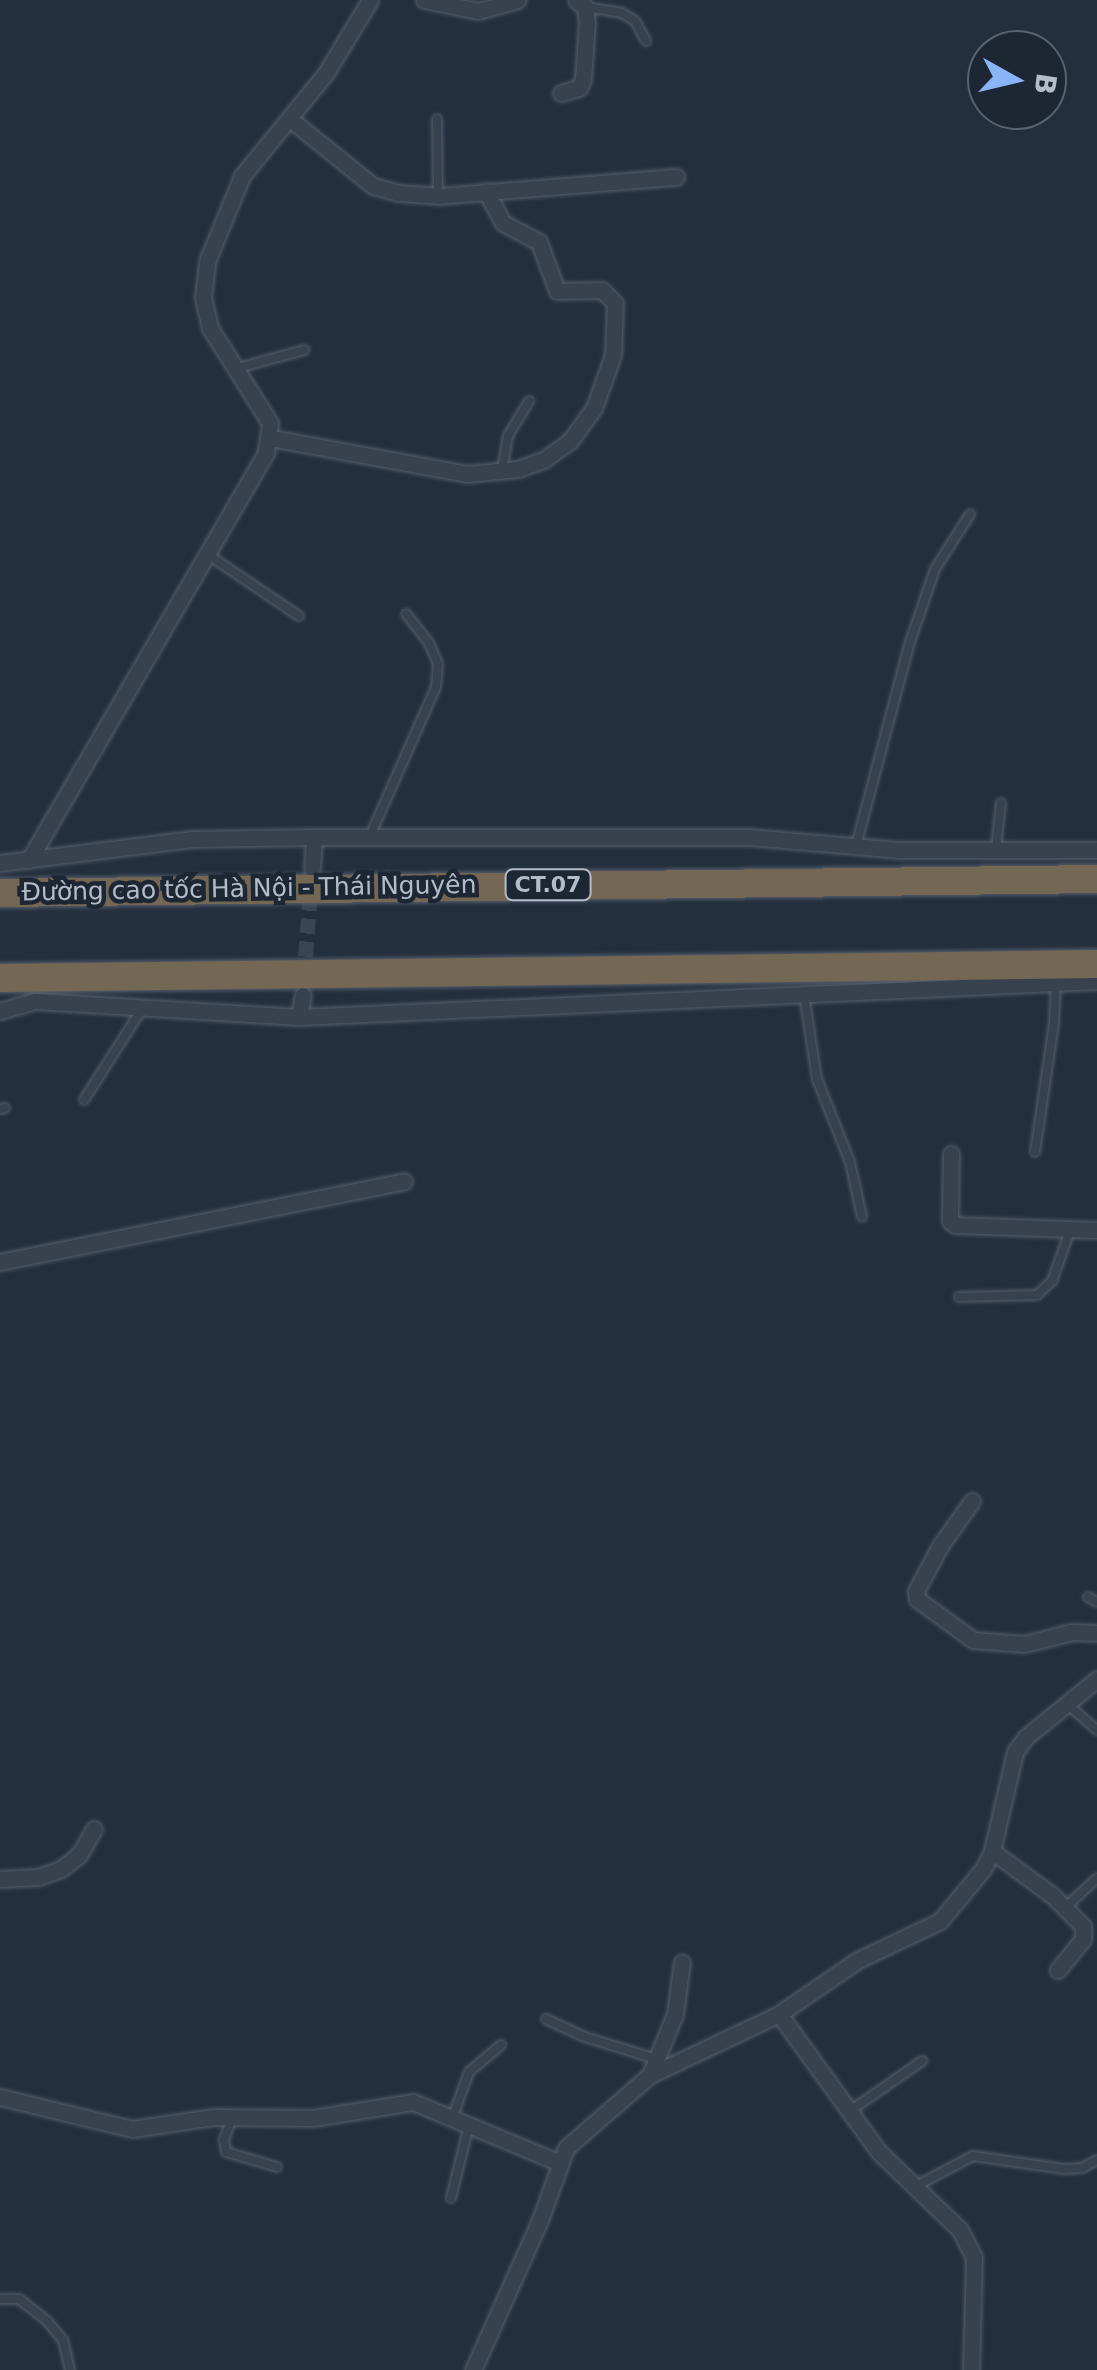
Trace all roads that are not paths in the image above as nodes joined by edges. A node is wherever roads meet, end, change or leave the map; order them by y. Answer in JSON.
{"nodes":[{"id":1,"x":370,"y":0,"type":"edge"},
{"id":2,"x":424,"y":0,"type":"edge"},
{"id":3,"x":518,"y":0,"type":"edge"},
{"id":4,"x":580,"y":3,"type":"edge"},
{"id":5,"x":646,"y":41,"type":"dead end"},
{"id":6,"x":562,"y":94,"type":"dead end"},
{"id":7,"x":290,"y":119,"type":"junction"},
{"id":8,"x":437,"y":119,"type":"dead end"},
{"id":9,"x":676,"y":177,"type":"dead end"},
{"id":10,"x":486,"y":191,"type":"junction"},
{"id":11,"x":438,"y":196,"type":"junction"},
{"id":12,"x":304,"y":350,"type":"dead end"},
{"id":13,"x":234,"y":369,"type":"junction"},
{"id":14,"x":529,"y":401,"type":"dead end"},
{"id":15,"x":271,"y":438,"type":"junction"},
{"id":16,"x":502,"y":474,"type":"junction"},
{"id":17,"x":970,"y":514,"type":"dead end"},
{"id":18,"x":207,"y":554,"type":"junction"},
{"id":19,"x":406,"y":614,"type":"dead end"},
{"id":20,"x":298,"y":616,"type":"dead end"},
{"id":21,"x":1001,"y":803,"type":"dead end"},
{"id":22,"x":314,"y":838,"type":"junction"},
{"id":23,"x":370,"y":838,"type":"junction"},
{"id":24,"x":856,"y":846,"type":"junction"},
{"id":25,"x":1097,"y":850,"type":"edge"},
{"id":26,"x":996,"y":851,"type":"junction"},
{"id":27,"x":29,"y":860,"type":"junction"},
{"id":28,"x":0,"y":863,"type":"edge"},
{"id":29,"x":312,"y":868,"type":"tunnel mouth"},
{"id":30,"x":1097,"y":879,"type":"edge"},
{"id":31,"x":0,"y":894,"type":"edge"},
{"id":32,"x":1097,"y":964,"type":"edge"},
{"id":33,"x":0,"y":978,"type":"edge"},
{"id":34,"x":1056,"y":982,"type":"junction"},
{"id":35,"x":1097,"y":982,"type":"edge"},
{"id":36,"x":804,"y":994,"type":"junction"},
{"id":37,"x":303,"y":995,"type":"tunnel mouth"},
{"id":38,"x":142,"y":1009,"type":"junction"},
{"id":39,"x":0,"y":1011,"type":"edge"},
{"id":40,"x":299,"y":1018,"type":"junction"},
{"id":41,"x":84,"y":1100,"type":"dead end"},
{"id":42,"x":1035,"y":1152,"type":"dead end"},
{"id":43,"x":951,"y":1154,"type":"dead end"},
{"id":44,"x":404,"y":1180,"type":"dead end"},
{"id":45,"x":862,"y":1216,"type":"dead end"},
{"id":46,"x":1072,"y":1226,"type":"junction"},
{"id":47,"x":1097,"y":1230,"type":"edge"},
{"id":48,"x":0,"y":1262,"type":"edge"},
{"id":49,"x":959,"y":1297,"type":"dead end"},
{"id":50,"x":972,"y":1500,"type":"dead end"},
{"id":51,"x":1097,"y":1633,"type":"edge"},
{"id":52,"x":1097,"y":1679,"type":"edge"},
{"id":53,"x":1067,"y":1704,"type":"junction"},
{"id":54,"x":1097,"y":1730,"type":"edge"},
{"id":55,"x":94,"y":1828,"type":"dead end"},
{"id":56,"x":992,"y":1850,"type":"junction"},
{"id":57,"x":1097,"y":1878,"type":"edge"},
{"id":58,"x":0,"y":1880,"type":"edge"},
{"id":59,"x":1066,"y":1907,"type":"junction"},
{"id":60,"x":682,"y":1962,"type":"dead end"},
{"id":61,"x":1058,"y":1970,"type":"dead end"},
{"id":62,"x":780,"y":2014,"type":"junction"},
{"id":63,"x":546,"y":2018,"type":"dead end"},
{"id":64,"x":501,"y":2045,"type":"dead end"},
{"id":65,"x":656,"y":2059,"type":"junction"},
{"id":66,"x":922,"y":2061,"type":"dead end"},
{"id":67,"x":650,"y":2075,"type":"junction"},
{"id":68,"x":0,"y":2097,"type":"edge"},
{"id":69,"x":850,"y":2111,"type":"junction"},
{"id":70,"x":233,"y":2116,"type":"junction"},
{"id":71,"x":453,"y":2116,"type":"junction"},
{"id":72,"x":469,"y":2123,"type":"junction"},
{"id":73,"x":1097,"y":2160,"type":"edge"},
{"id":74,"x":558,"y":2162,"type":"junction"},
{"id":75,"x":277,"y":2167,"type":"dead end"},
{"id":76,"x":916,"y":2186,"type":"junction"},
{"id":77,"x":451,"y":2198,"type":"dead end"},
{"id":78,"x":0,"y":2300,"type":"edge"},
{"id":79,"x":478,"y":2368,"type":"edge"},
{"id":80,"x":70,"y":2370,"type":"edge"},
{"id":81,"x":971,"y":2370,"type":"edge"}],
"edges":[{"from":1,"to":7,"type":"street"},
{"from":2,"to":3,"type":"street"},
{"from":4,"to":5,"type":"lane"},
{"from":4,"to":6,"type":"street"},
{"from":7,"to":11,"type":"street"},
{"from":7,"to":13,"type":"street"},
{"from":8,"to":11,"type":"lane"},
{"from":9,"to":10,"type":"street"},
{"from":10,"to":11,"type":"street"},
{"from":10,"to":16,"type":"street"},
{"from":12,"to":13,"type":"lane"},
{"from":13,"to":15,"type":"street"},
{"from":14,"to":16,"type":"lane"},
{"from":15,"to":16,"type":"street"},
{"from":15,"to":18,"type":"street"},
{"from":17,"to":24,"type":"lane"},
{"from":18,"to":20,"type":"lane"},
{"from":18,"to":27,"type":"street"},
{"from":19,"to":23,"type":"lane"},
{"from":21,"to":26,"type":"lane"},
{"from":22,"to":23,"type":"street"},
{"from":22,"to":27,"type":"street"},
{"from":22,"to":29,"type":"street"},
{"from":23,"to":24,"type":"street"},
{"from":24,"to":26,"type":"street"},
{"from":25,"to":26,"type":"street"},
{"from":27,"to":28,"type":"street"},
{"from":30,"to":31,"type":"highway","name":"Đường cao tốc Hà Nội - Thái Nguyên","number":"CT.07"},
{"from":32,"to":33,"type":"highway"},
{"from":34,"to":35,"type":"street"},
{"from":34,"to":36,"type":"street"},
{"from":34,"to":42,"type":"lane"},
{"from":36,"to":40,"type":"street"},
{"from":36,"to":45,"type":"lane"},
{"from":37,"to":40,"type":"street"},
{"from":38,"to":39,"type":"street"},
{"from":38,"to":40,"type":"street"},
{"from":38,"to":41,"type":"lane"},
{"from":43,"to":46,"type":"street"},
{"from":44,"to":48,"type":"street"},
{"from":46,"to":47,"type":"street"},
{"from":46,"to":49,"type":"lane"},
{"from":50,"to":51,"type":"street"},
{"from":52,"to":53,"type":"street"},
{"from":53,"to":54,"type":"lane"},
{"from":53,"to":56,"type":"street"},
{"from":55,"to":58,"type":"street"},
{"from":56,"to":59,"type":"street"},
{"from":56,"to":62,"type":"street"},
{"from":57,"to":59,"type":"lane"},
{"from":59,"to":61,"type":"street"},
{"from":60,"to":65,"type":"street"},
{"from":62,"to":67,"type":"street"},
{"from":62,"to":69,"type":"street"},
{"from":63,"to":65,"type":"lane"},
{"from":64,"to":71,"type":"lane"},
{"from":65,"to":67,"type":"street"},
{"from":66,"to":69,"type":"lane"},
{"from":67,"to":74,"type":"street"},
{"from":68,"to":70,"type":"street"},
{"from":69,"to":76,"type":"street"},
{"from":70,"to":71,"type":"street"},
{"from":70,"to":75,"type":"lane"},
{"from":71,"to":72,"type":"street"},
{"from":72,"to":74,"type":"street"},
{"from":72,"to":77,"type":"lane"},
{"from":73,"to":76,"type":"lane"},
{"from":74,"to":79,"type":"street"},
{"from":76,"to":81,"type":"street"},
{"from":78,"to":80,"type":"lane"}]}
